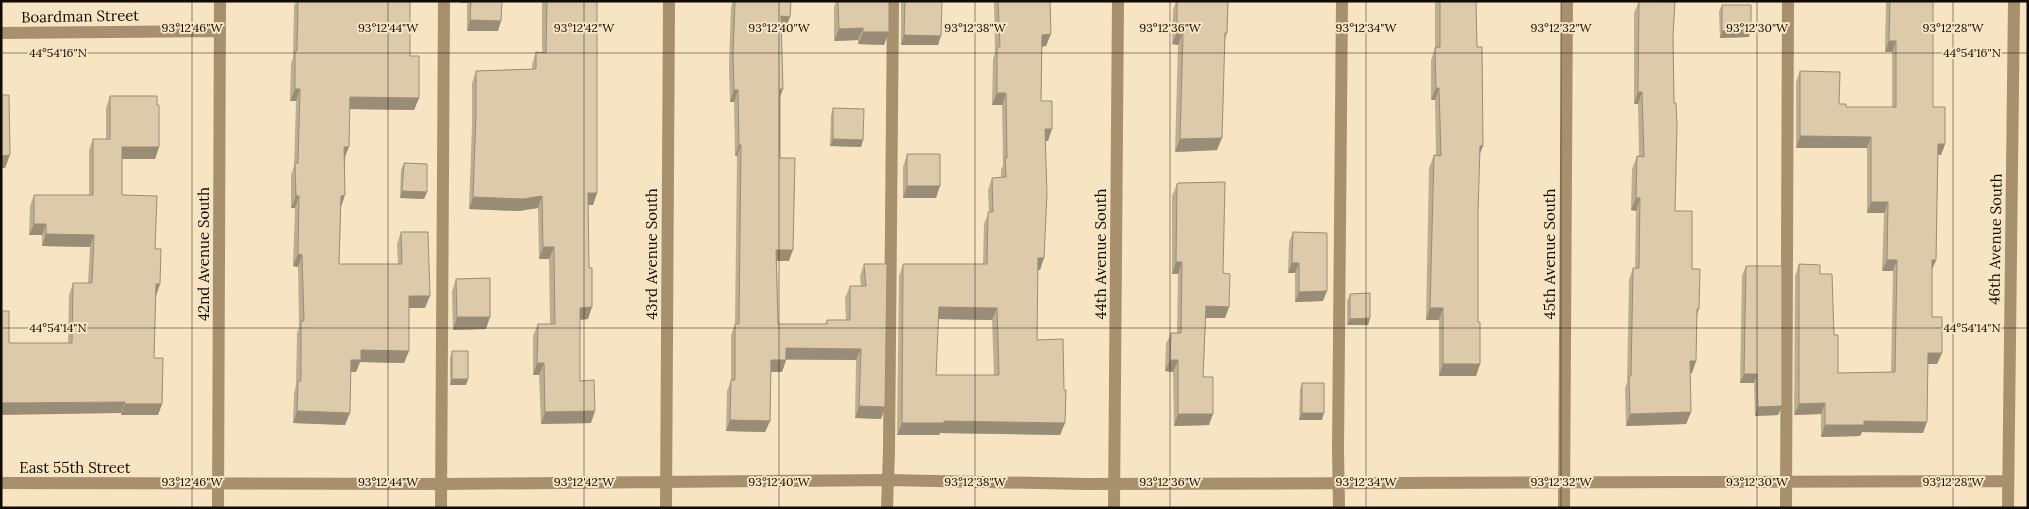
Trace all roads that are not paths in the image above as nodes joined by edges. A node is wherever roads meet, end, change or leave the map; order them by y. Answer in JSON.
{"nodes":[{"id":1,"x":220,"y":1,"type":"edge"},
{"id":2,"x":444,"y":1,"type":"edge"},
{"id":3,"x":669,"y":1,"type":"edge"},
{"id":4,"x":893,"y":1,"type":"edge"},
{"id":5,"x":1118,"y":1,"type":"edge"},
{"id":6,"x":1342,"y":1,"type":"edge"},
{"id":7,"x":1567,"y":1,"type":"edge"},
{"id":8,"x":1788,"y":1,"type":"edge"},
{"id":9,"x":2014,"y":1,"type":"edge"},
{"id":10,"x":220,"y":31,"type":"junction"},
{"id":11,"x":1,"y":33,"type":"edge"},
{"id":12,"x":888,"y":480,"type":"junction"},
{"id":13,"x":2008,"y":481,"type":"junction"},
{"id":14,"x":1340,"y":482,"type":"junction"},
{"id":15,"x":1563,"y":482,"type":"junction"},
{"id":16,"x":1786,"y":482,"type":"junction"},
{"id":17,"x":1,"y":483,"type":"edge"},
{"id":18,"x":666,"y":483,"type":"junction"},
{"id":19,"x":1114,"y":483,"type":"junction"},
{"id":20,"x":218,"y":484,"type":"junction"},
{"id":21,"x":440,"y":484,"type":"junction"},
{"id":22,"x":218,"y":508,"type":"edge"},
{"id":23,"x":441,"y":508,"type":"edge"},
{"id":24,"x":666,"y":508,"type":"edge"},
{"id":25,"x":887,"y":508,"type":"edge"},
{"id":26,"x":1114,"y":508,"type":"edge"},
{"id":27,"x":1340,"y":508,"type":"edge"},
{"id":28,"x":1564,"y":508,"type":"edge"},
{"id":29,"x":1786,"y":508,"type":"edge"},
{"id":30,"x":2008,"y":508,"type":"edge"}],
"edges":[{"from":1,"to":10,"type":"street","name":"42nd Avenue South"},
{"from":2,"to":21,"type":"street"},
{"from":3,"to":18,"type":"street","name":"43rd Avenue South"},
{"from":4,"to":12,"type":"street"},
{"from":5,"to":19,"type":"street","name":"44th Avenue South"},
{"from":6,"to":14,"type":"street"},
{"from":7,"to":15,"type":"street","name":"45th Avenue South"},
{"from":8,"to":16,"type":"street"},
{"from":9,"to":13,"type":"street","name":"46th Avenue South"},
{"from":10,"to":11,"type":"street","name":"Boardman Street"},
{"from":10,"to":20,"type":"street","name":"42nd Avenue South"},
{"from":12,"to":18,"type":"street","name":"East 55th Street"},
{"from":12,"to":19,"type":"street","name":"East 55th Street"},
{"from":12,"to":25,"type":"street"},
{"from":13,"to":16,"type":"street","name":"East 55th Street"},
{"from":13,"to":30,"type":"street","name":"46th Avenue South"},
{"from":14,"to":15,"type":"street","name":"East 55th Street"},
{"from":14,"to":19,"type":"street","name":"East 55th Street"},
{"from":14,"to":27,"type":"street"},
{"from":15,"to":16,"type":"street","name":"East 55th Street"},
{"from":15,"to":28,"type":"street","name":"45th Avenue South"},
{"from":16,"to":29,"type":"street"},
{"from":17,"to":20,"type":"street","name":"East 55th Street"},
{"from":18,"to":21,"type":"street","name":"East 55th Street"},
{"from":18,"to":24,"type":"street","name":"43rd Avenue South"},
{"from":19,"to":26,"type":"street","name":"44th Avenue South"},
{"from":20,"to":21,"type":"street","name":"East 55th Street"},
{"from":20,"to":22,"type":"street","name":"42nd Avenue South"},
{"from":21,"to":23,"type":"street"}]}
